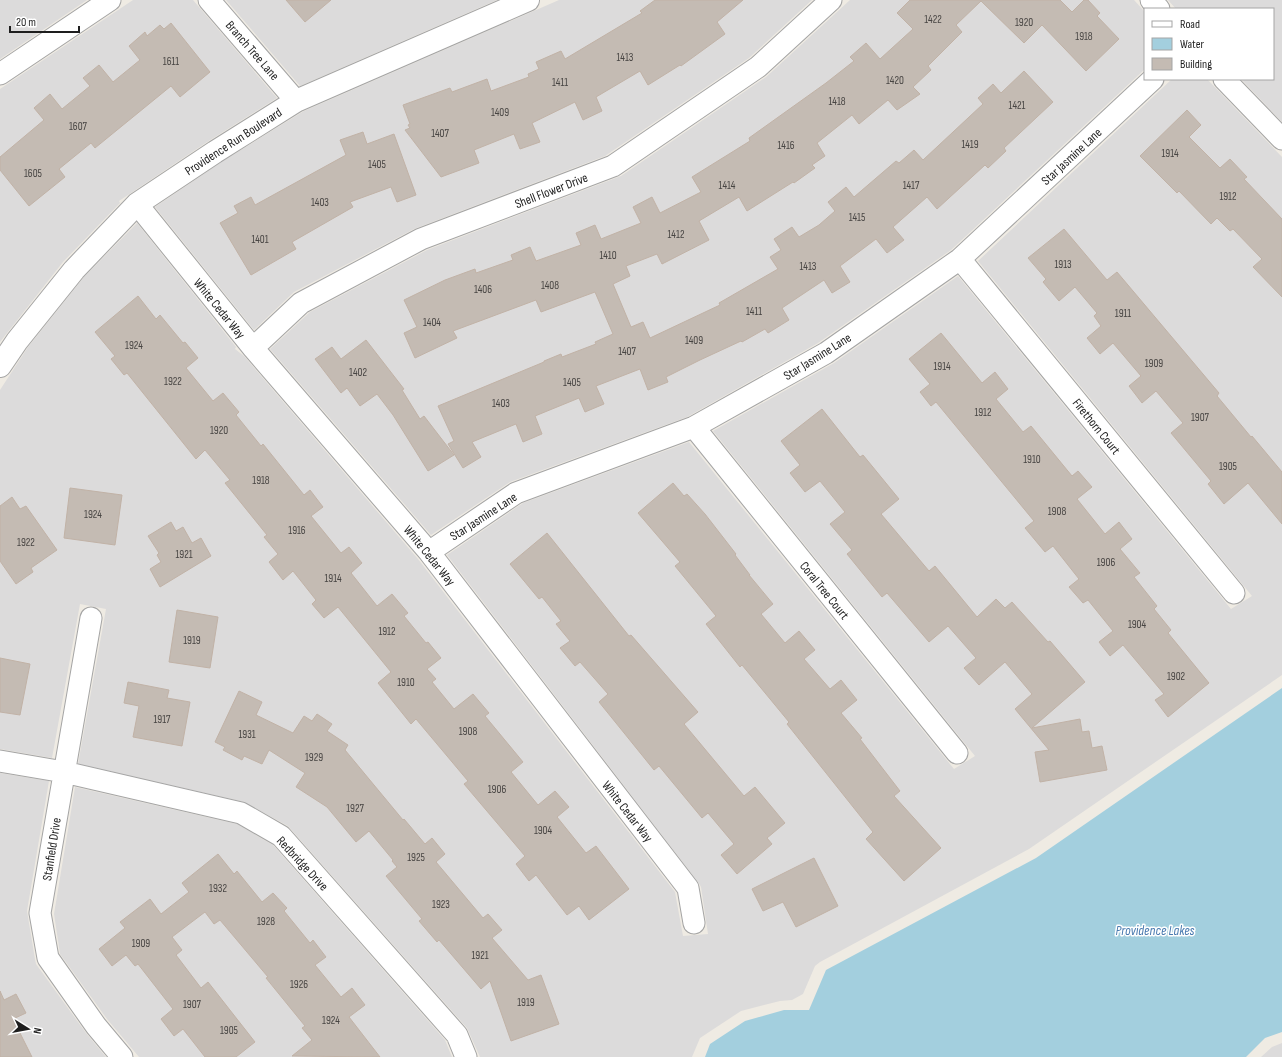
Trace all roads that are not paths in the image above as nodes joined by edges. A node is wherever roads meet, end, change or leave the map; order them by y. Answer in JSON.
{"nodes":[{"id":1,"x":110,"y":0,"type":"edge"},
{"id":2,"x":209,"y":0,"type":"edge"},
{"id":3,"x":528,"y":0,"type":"edge"},
{"id":4,"x":831,"y":0,"type":"edge"},
{"id":5,"x":1151,"y":0,"type":"edge"},
{"id":6,"x":1158,"y":8,"type":"edge"},
{"id":7,"x":0,"y":74,"type":"edge"},
{"id":8,"x":1152,"y":80,"type":"edge"},
{"id":9,"x":1225,"y":80,"type":"edge"},
{"id":10,"x":296,"y":101,"type":"junction"},
{"id":11,"x":1282,"y":140,"type":"edge"},
{"id":12,"x":137,"y":204,"type":"junction"},
{"id":13,"x":960,"y":259,"type":"junction"},
{"id":14,"x":253,"y":348,"type":"junction"},
{"id":15,"x":0,"y":366,"type":"edge"},
{"id":16,"x":694,"y":427,"type":"junction"},
{"id":17,"x":429,"y":552,"type":"junction"},
{"id":18,"x":1234,"y":592,"type":"dead end"},
{"id":19,"x":91,"y":618,"type":"dead end"},
{"id":20,"x":957,"y":753,"type":"dead end"},
{"id":21,"x":0,"y":761,"type":"edge"},
{"id":22,"x":64,"y":772,"type":"junction"},
{"id":23,"x":694,"y":923,"type":"dead end"},
{"id":24,"x":122,"y":1057,"type":"edge"},
{"id":25,"x":466,"y":1057,"type":"edge"}],
"edges":[{"from":1,"to":7,"type":"street"},
{"from":2,"to":10,"type":"street","name":"Branch Tree Lane"},
{"from":3,"to":10,"type":"street","name":"Providence Run Boulevard"},
{"from":4,"to":14,"type":"street","name":"Shell Flower Drive"},
{"from":5,"to":6,"type":"street"},
{"from":8,"to":13,"type":"street","name":"Star Jasmine Lane"},
{"from":9,"to":11,"type":"street"},
{"from":10,"to":12,"type":"street","name":"Providence Run Boulevard"},
{"from":12,"to":14,"type":"street","name":"White Cedar Way"},
{"from":12,"to":15,"type":"street","name":"Providence Run Boulevard"},
{"from":13,"to":16,"type":"street","name":"Star Jasmine Lane"},
{"from":13,"to":18,"type":"street","name":"Firethorn Court"},
{"from":14,"to":17,"type":"street","name":"White Cedar Way"},
{"from":16,"to":17,"type":"street","name":"Star Jasmine Lane"},
{"from":16,"to":20,"type":"street","name":"Coral Tree Court"},
{"from":17,"to":23,"type":"street","name":"White Cedar Way"},
{"from":19,"to":22,"type":"street","name":"Stanfield Drive"},
{"from":21,"to":22,"type":"street","name":"Redbridge Drive"},
{"from":22,"to":24,"type":"street","name":"Stanfield Drive"},
{"from":22,"to":25,"type":"street","name":"Redbridge Drive"}]}
